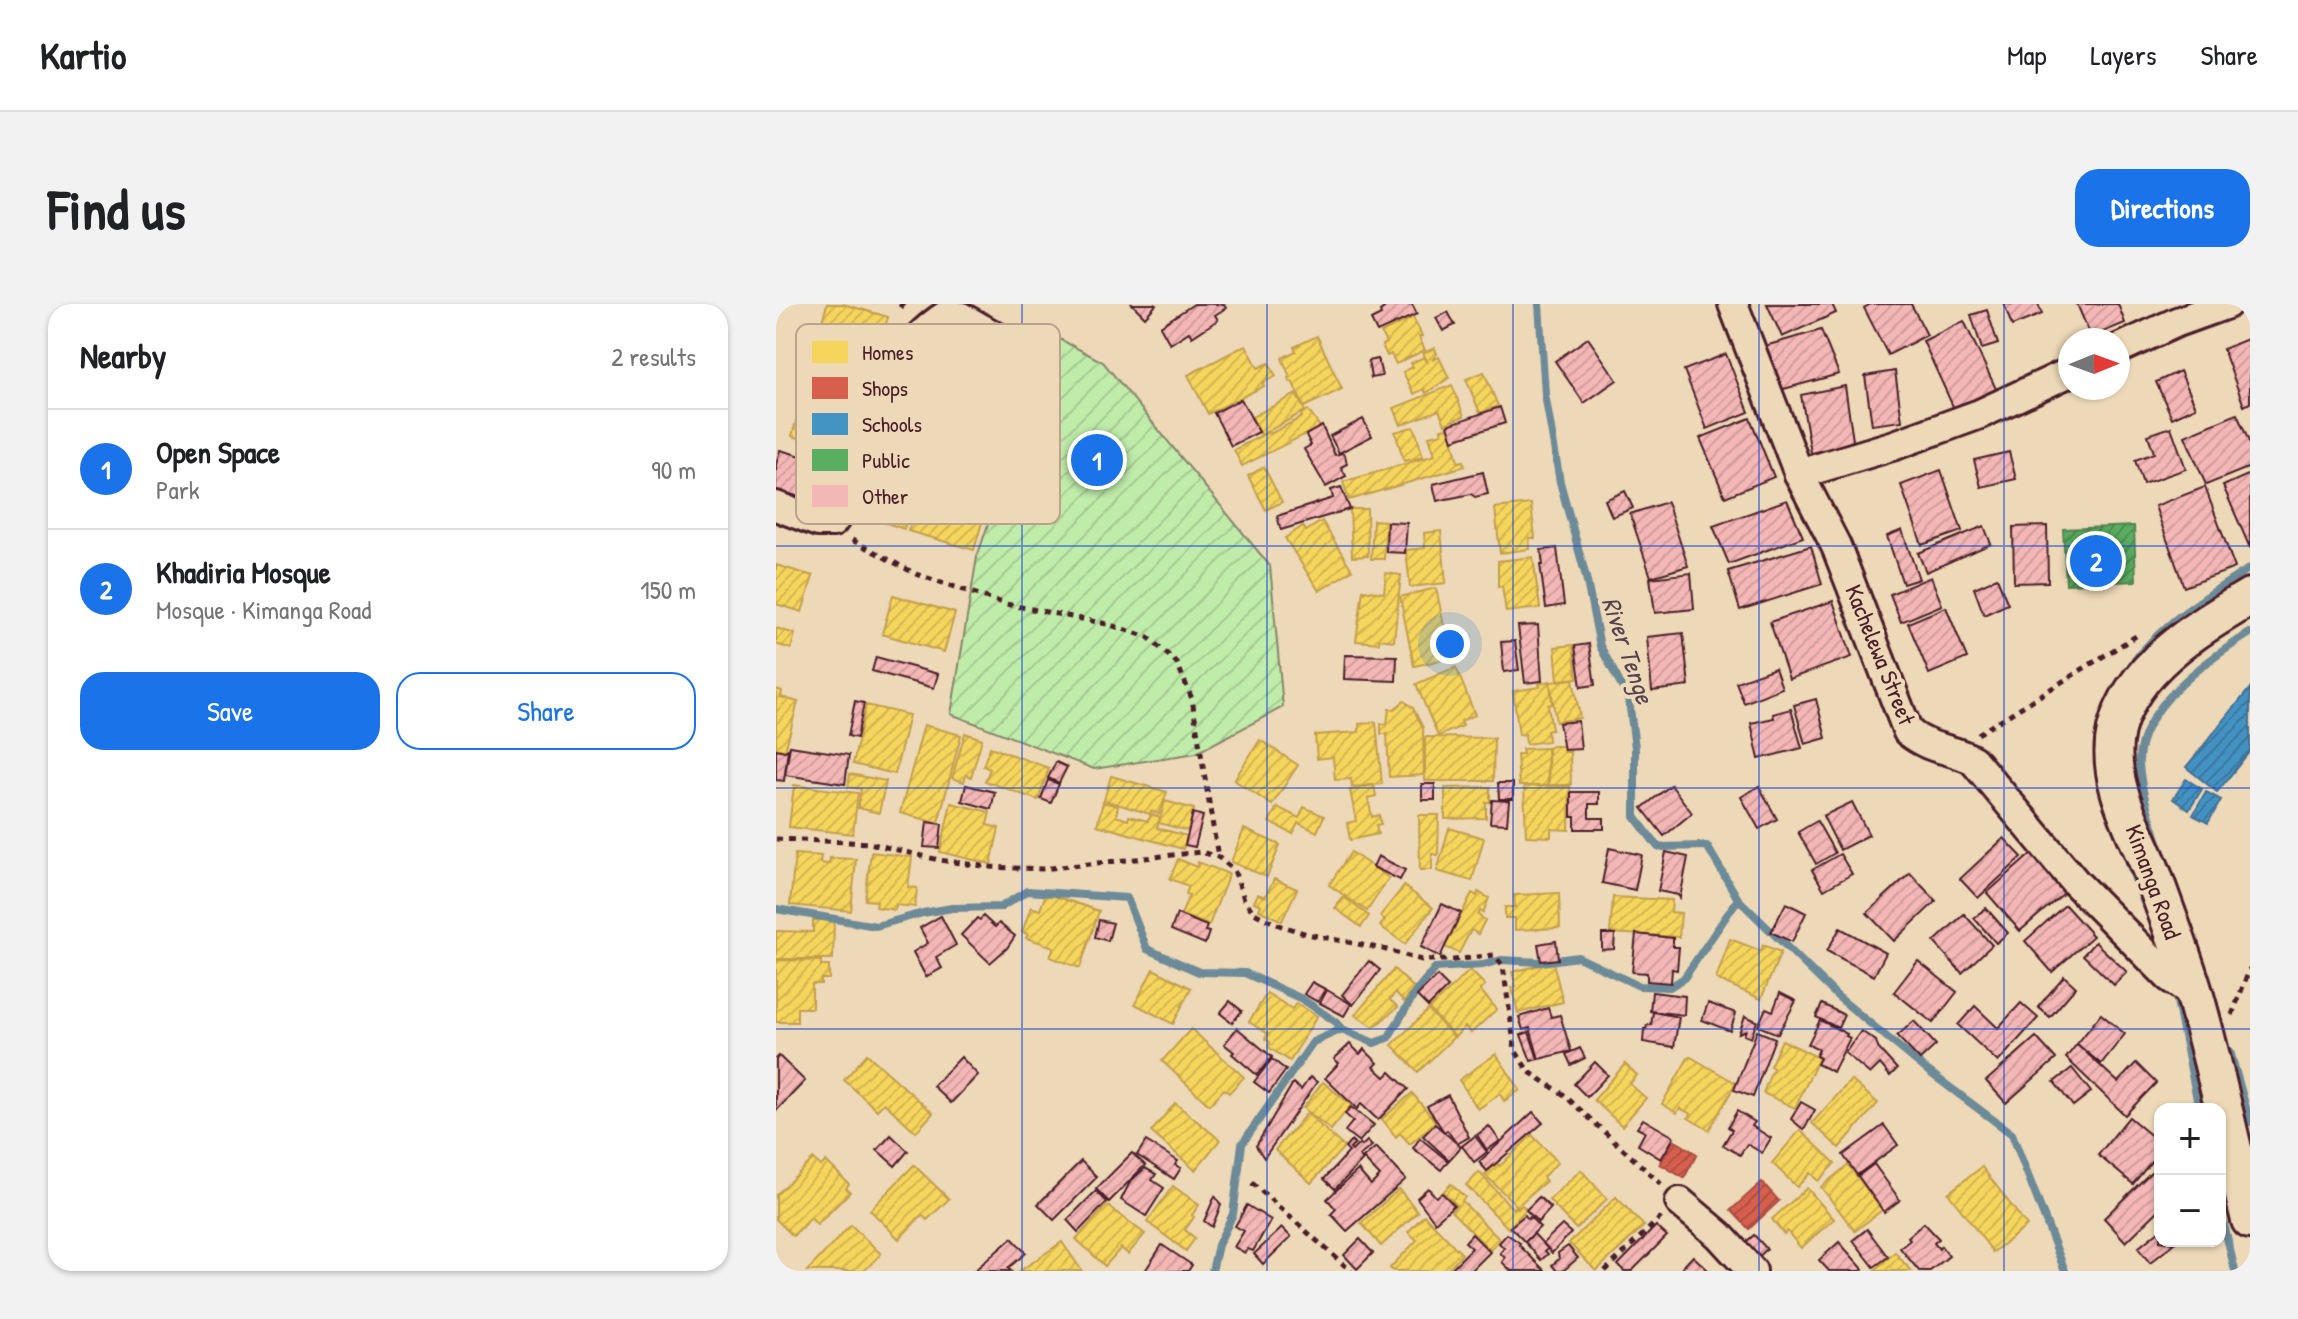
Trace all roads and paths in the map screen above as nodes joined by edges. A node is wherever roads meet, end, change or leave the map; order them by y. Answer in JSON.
{"nodes":[{"id":1,"x":1733,"y":304,"type":"edge"},
{"id":2,"x":2227,"y":304,"type":"edge"},
{"id":3,"x":934,"y":324,"type":"edge"},
{"id":4,"x":973,"y":324,"type":"edge"},
{"id":5,"x":2130,"y":344,"type":"edge"},
{"id":6,"x":2058,"y":378,"type":"edge"},
{"id":7,"x":1799,"y":474,"type":"junction"},
{"id":8,"x":776,"y":506,"type":"edge"},
{"id":9,"x":796,"y":514,"type":"edge"},
{"id":10,"x":822,"y":524,"type":"edge"},
{"id":11,"x":2250,"y":597,"type":"edge"},
{"id":12,"x":2138,"y":634,"type":"dead end"},
{"id":13,"x":1950,"y":751,"type":"junction"},
{"id":14,"x":776,"y":839,"type":"edge"},
{"id":15,"x":1218,"y":857,"type":"junction"},
{"id":16,"x":2195,"y":995,"type":"junction"},
{"id":17,"x":1252,"y":1183,"type":"dead end"},
{"id":18,"x":1680,"y":1202,"type":"junction"},
{"id":19,"x":2250,"y":1220,"type":"edge"},
{"id":20,"x":1351,"y":1271,"type":"edge"},
{"id":21,"x":1605,"y":1271,"type":"edge"},
{"id":22,"x":1752,"y":1271,"type":"edge"}],
"edges":[{"from":1,"to":7,"type":"street","name":"Kachelewa Street"},
{"from":2,"to":5,"type":"street"},
{"from":3,"to":4,"type":"street"},
{"from":6,"to":7,"type":"street"},
{"from":7,"to":13,"type":"street","name":"Kachelewa Street"},
{"from":8,"to":9,"type":"street"},
{"from":10,"to":15,"type":"path"},
{"from":11,"to":16,"type":"street","name":"Kimanga Road"},
{"from":12,"to":13,"type":"path"},
{"from":13,"to":16,"type":"street","name":"Kachelewa Street"},
{"from":14,"to":15,"type":"path"},
{"from":15,"to":18,"type":"path"},
{"from":16,"to":19,"type":"street","name":"Kimanga Road"},
{"from":17,"to":20,"type":"path"},
{"from":18,"to":21,"type":"path"},
{"from":18,"to":22,"type":"street"}]}
